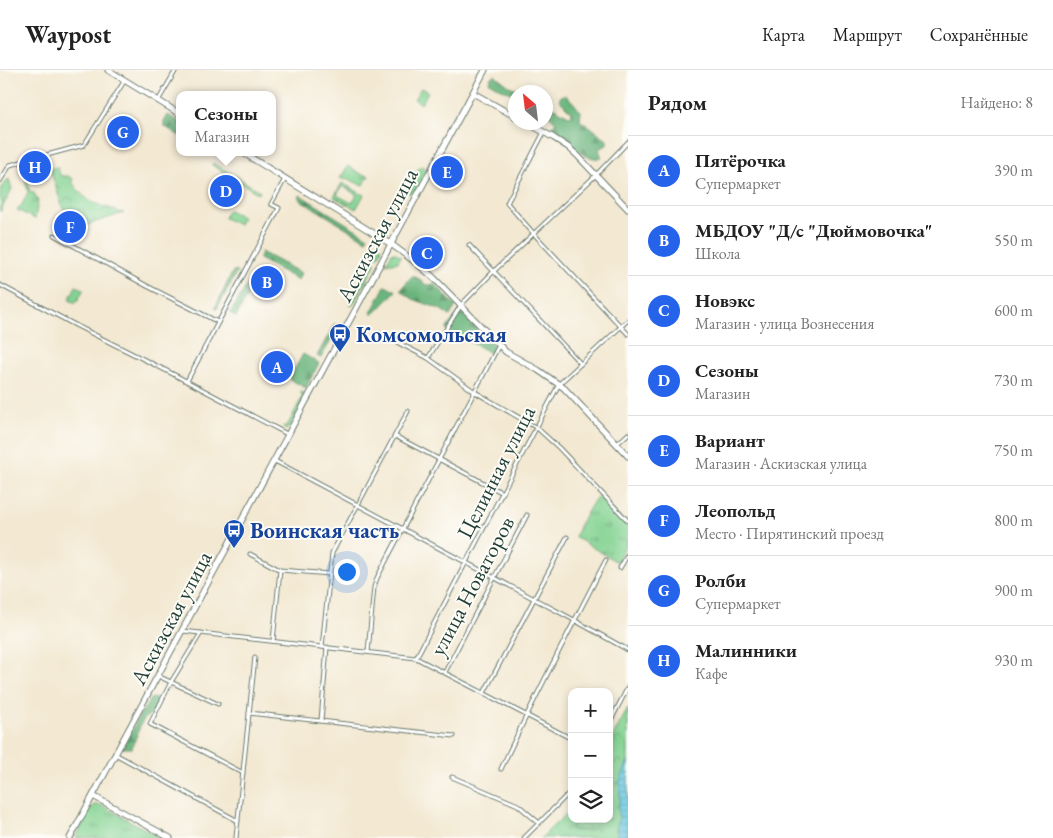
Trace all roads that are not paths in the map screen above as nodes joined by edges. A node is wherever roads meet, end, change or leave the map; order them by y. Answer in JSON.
{"nodes":[{"id":1,"x":108,"y":70,"type":"edge"},
{"id":2,"x":176,"y":70,"type":"edge"},
{"id":3,"x":484,"y":70,"type":"edge"},
{"id":4,"x":125,"y":80,"type":"junction"},
{"id":5,"x":473,"y":93,"type":"junction"},
{"id":6,"x":158,"y":101,"type":"junction"},
{"id":7,"x":176,"y":112,"type":"edge"},
{"id":8,"x":508,"y":112,"type":"edge"},
{"id":9,"x":540,"y":130,"type":"edge"},
{"id":10,"x":544,"y":132,"type":"junction"},
{"id":11,"x":628,"y":142,"type":"edge"},
{"id":12,"x":248,"y":156,"type":"edge"},
{"id":13,"x":596,"y":175,"type":"junction"},
{"id":14,"x":285,"y":179,"type":"junction"},
{"id":15,"x":0,"y":181,"type":"edge"},
{"id":16,"x":628,"y":209,"type":"edge"},
{"id":17,"x":534,"y":234,"type":"junction"},
{"id":18,"x":54,"y":235,"type":"dead end"},
{"id":19,"x":391,"y":244,"type":"junction"},
{"id":20,"x":468,"y":245,"type":"dead end"},
{"id":21,"x":494,"y":271,"type":"junction"},
{"id":22,"x":0,"y":285,"type":"edge"},
{"id":23,"x":460,"y":305,"type":"junction"},
{"id":24,"x":628,"y":320,"type":"edge"},
{"id":25,"x":218,"y":322,"type":"junction"},
{"id":26,"x":621,"y":326,"type":"junction"},
{"id":27,"x":379,"y":333,"type":"dead end"},
{"id":28,"x":628,"y":334,"type":"edge"},
{"id":29,"x":499,"y":345,"type":"junction"},
{"id":30,"x":428,"y":358,"type":"junction"},
{"id":31,"x":581,"y":364,"type":"junction"},
{"id":32,"x":187,"y":381,"type":"junction"},
{"id":33,"x":559,"y":384,"type":"junction"},
{"id":34,"x":475,"y":392,"type":"junction"},
{"id":35,"x":408,"y":411,"type":"dead end"},
{"id":36,"x":537,"y":428,"type":"junction"},
{"id":37,"x":628,"y":434,"type":"edge"},
{"id":38,"x":288,"y":435,"type":"junction"},
{"id":39,"x":395,"y":436,"type":"junction"},
{"id":40,"x":617,"y":444,"type":"junction"},
{"id":41,"x":628,"y":456,"type":"edge"},
{"id":42,"x":274,"y":460,"type":"junction"},
{"id":43,"x":439,"y":460,"type":"junction"},
{"id":44,"x":503,"y":494,"type":"junction"},
{"id":45,"x":358,"y":506,"type":"junction"},
{"id":46,"x":527,"y":515,"type":"dead end"},
{"id":47,"x":628,"y":521,"type":"edge"},
{"id":48,"x":403,"y":529,"type":"junction"},
{"id":49,"x":567,"y":537,"type":"dead end"},
{"id":50,"x":250,"y":554,"type":"dead end"},
{"id":51,"x":628,"y":554,"type":"edge"},
{"id":52,"x":606,"y":560,"type":"dead end"},
{"id":53,"x":467,"y":563,"type":"junction"},
{"id":54,"x":620,"y":568,"type":"dead end"},
{"id":55,"x":280,"y":570,"type":"junction"},
{"id":56,"x":330,"y":574,"type":"junction"},
{"id":57,"x":495,"y":578,"type":"junction"},
{"id":58,"x":535,"y":599,"type":"junction"},
{"id":59,"x":574,"y":620,"type":"junction"},
{"id":60,"x":182,"y":631,"type":"junction"},
{"id":61,"x":200,"y":633,"type":"junction"},
{"id":62,"x":273,"y":641,"type":"junction"},
{"id":63,"x":324,"y":647,"type":"junction"},
{"id":64,"x":628,"y":650,"type":"edge"},
{"id":65,"x":368,"y":652,"type":"junction"},
{"id":66,"x":255,"y":657,"type":"dead end"},
{"id":67,"x":416,"y":658,"type":"junction"},
{"id":68,"x":445,"y":672,"type":"junction"},
{"id":69,"x":158,"y":676,"type":"junction"},
{"id":70,"x":171,"y":682,"type":"junction"},
{"id":71,"x":628,"y":688,"type":"edge"},
{"id":72,"x":484,"y":693,"type":"junction"},
{"id":73,"x":218,"y":704,"type":"dead end"},
{"id":74,"x":249,"y":713,"type":"junction"},
{"id":75,"x":526,"y":715,"type":"junction"},
{"id":76,"x":613,"y":716,"type":"edge"},
{"id":77,"x":322,"y":721,"type":"junction"},
{"id":78,"x":454,"y":736,"type":"dead end"},
{"id":79,"x":568,"y":736,"type":"edge"},
{"id":80,"x":116,"y":754,"type":"junction"},
{"id":81,"x":501,"y":769,"type":"dead end"},
{"id":82,"x":242,"y":773,"type":"junction"},
{"id":83,"x":452,"y":777,"type":"dead end"},
{"id":84,"x":568,"y":794,"type":"edge"},
{"id":85,"x":93,"y":796,"type":"junction"},
{"id":86,"x":238,"y":821,"type":"junction"},
{"id":87,"x":539,"y":823,"type":"junction"},
{"id":88,"x":70,"y":838,"type":"edge"},
{"id":89,"x":170,"y":838,"type":"edge"},
{"id":90,"x":236,"y":838,"type":"edge"},
{"id":91,"x":524,"y":838,"type":"edge"}],
"edges":[{"from":1,"to":4,"type":"main road"},
{"from":2,"to":6,"type":"street"},
{"from":3,"to":5,"type":"main road","name":"Аскизская улица"},
{"from":4,"to":6,"type":"main road"},
{"from":4,"to":15,"type":"street"},
{"from":5,"to":8,"type":"main road"},
{"from":5,"to":19,"type":"main road","name":"Аскизская улица"},
{"from":6,"to":7,"type":"main road"},
{"from":9,"to":10,"type":"main road"},
{"from":10,"to":13,"type":"main road"},
{"from":10,"to":17,"type":"street"},
{"from":11,"to":13,"type":"street"},
{"from":12,"to":14,"type":"main road"},
{"from":13,"to":16,"type":"main road"},
{"from":13,"to":17,"type":"street"},
{"from":14,"to":19,"type":"main road"},
{"from":14,"to":25,"type":"street"},
{"from":17,"to":21,"type":"street"},
{"from":17,"to":26,"type":"street"},
{"from":18,"to":25,"type":"street"},
{"from":19,"to":23,"type":"main road"},
{"from":19,"to":38,"type":"main road","name":"Аскизская улица"},
{"from":20,"to":21,"type":"street"},
{"from":21,"to":23,"type":"street"},
{"from":21,"to":31,"type":"street"},
{"from":22,"to":32,"type":"street"},
{"from":23,"to":29,"type":"main road"},
{"from":23,"to":30,"type":"street"},
{"from":24,"to":26,"type":"street","name":"Целинная улица"},
{"from":25,"to":32,"type":"street"},
{"from":26,"to":28,"type":"street"},
{"from":26,"to":31,"type":"street","name":"Целинная улица"},
{"from":27,"to":30,"type":"street"},
{"from":29,"to":33,"type":"main road"},
{"from":29,"to":34,"type":"street"},
{"from":30,"to":34,"type":"street"},
{"from":31,"to":33,"type":"street","name":"Целинная улица"},
{"from":32,"to":38,"type":"street"},
{"from":33,"to":36,"type":"street","name":"Целинная улица"},
{"from":33,"to":40,"type":"main road"},
{"from":34,"to":36,"type":"street"},
{"from":34,"to":43,"type":"street"},
{"from":35,"to":39,"type":"street"},
{"from":36,"to":44,"type":"street","name":"Целинная улица"},
{"from":36,"to":47,"type":"street"},
{"from":37,"to":40,"type":"street"},
{"from":38,"to":42,"type":"main road","name":"Аскизская улица"},
{"from":39,"to":43,"type":"street"},
{"from":39,"to":45,"type":"street"},
{"from":40,"to":41,"type":"main road"},
{"from":42,"to":45,"type":"street"},
{"from":42,"to":60,"type":"main road","name":"Аскизская улица"},
{"from":43,"to":44,"type":"street"},
{"from":43,"to":48,"type":"street"},
{"from":44,"to":53,"type":"street","name":"Целинная улица"},
{"from":45,"to":48,"type":"street"},
{"from":45,"to":56,"type":"street"},
{"from":46,"to":57,"type":"street","name":"улица Новаторов"},
{"from":48,"to":53,"type":"street"},
{"from":48,"to":65,"type":"street"},
{"from":49,"to":58,"type":"street"},
{"from":50,"to":55,"type":"street"},
{"from":51,"to":54,"type":"street"},
{"from":52,"to":59,"type":"street"},
{"from":53,"to":57,"type":"street"},
{"from":53,"to":67,"type":"street","name":"Целинная улица"},
{"from":55,"to":56,"type":"street"},
{"from":55,"to":62,"type":"street"},
{"from":56,"to":63,"type":"street"},
{"from":57,"to":58,"type":"street"},
{"from":57,"to":68,"type":"street","name":"улица Новаторов"},
{"from":58,"to":59,"type":"street"},
{"from":58,"to":72,"type":"street"},
{"from":59,"to":64,"type":"street"},
{"from":59,"to":75,"type":"street"},
{"from":60,"to":61,"type":"street","name":"улица Новаторов"},
{"from":60,"to":69,"type":"main road","name":"Аскизская улица"},
{"from":61,"to":62,"type":"street","name":"улица Новаторов"},
{"from":61,"to":70,"type":"street"},
{"from":62,"to":63,"type":"street","name":"улица Новаторов"},
{"from":63,"to":65,"type":"street","name":"улица Новаторов"},
{"from":63,"to":77,"type":"street"},
{"from":65,"to":67,"type":"street","name":"улица Новаторов"},
{"from":66,"to":74,"type":"street"},
{"from":67,"to":68,"type":"street","name":"улица Новаторов"},
{"from":68,"to":72,"type":"street","name":"улица Новаторов"},
{"from":69,"to":70,"type":"street"},
{"from":69,"to":80,"type":"main road","name":"Аскизская улица"},
{"from":70,"to":73,"type":"street"},
{"from":70,"to":82,"type":"street"},
{"from":71,"to":76,"type":"street"},
{"from":72,"to":75,"type":"street","name":"улица Новаторов"},
{"from":74,"to":77,"type":"street"},
{"from":74,"to":82,"type":"street"},
{"from":75,"to":79,"type":"street","name":"улица Новаторов"},
{"from":75,"to":81,"type":"street"},
{"from":77,"to":78,"type":"street"},
{"from":80,"to":85,"type":"main road","name":"Аскизская улица"},
{"from":80,"to":86,"type":"street"},
{"from":82,"to":86,"type":"street"},
{"from":83,"to":87,"type":"street"},
{"from":84,"to":87,"type":"street"},
{"from":85,"to":88,"type":"main road","name":"Аскизская улица"},
{"from":85,"to":89,"type":"main road"},
{"from":86,"to":90,"type":"street"},
{"from":87,"to":91,"type":"street"}]}
